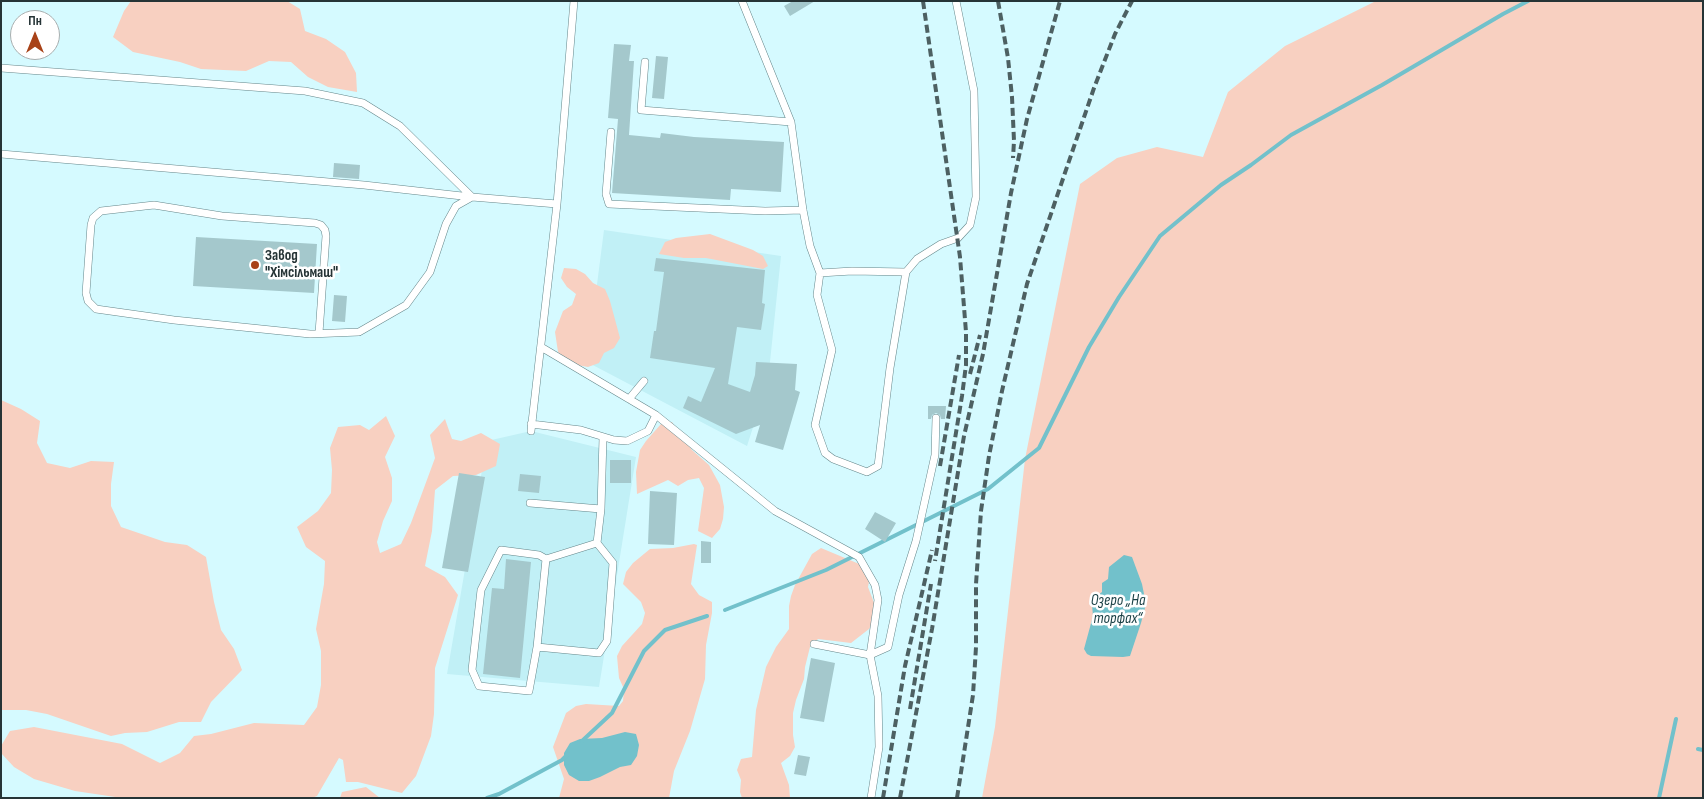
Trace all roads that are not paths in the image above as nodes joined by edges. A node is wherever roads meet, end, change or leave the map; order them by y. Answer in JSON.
{"nodes":[{"id":1,"x":574,"y":1,"type":"edge"},
{"id":2,"x":742,"y":1,"type":"edge"},
{"id":3,"x":956,"y":1,"type":"edge"},
{"id":4,"x":645,"y":62,"type":"dead end"},
{"id":5,"x":1,"y":68,"type":"edge"},
{"id":6,"x":791,"y":122,"type":"junction"},
{"id":7,"x":611,"y":132,"type":"dead end"},
{"id":8,"x":1,"y":154,"type":"edge"},
{"id":9,"x":472,"y":197,"type":"junction"},
{"id":10,"x":557,"y":204,"type":"junction"},
{"id":11,"x":803,"y":210,"type":"junction"},
{"id":12,"x":906,"y":272,"type":"junction"},
{"id":13,"x":820,"y":273,"type":"junction"},
{"id":14,"x":319,"y":333,"type":"junction"},
{"id":15,"x":540,"y":347,"type":"junction"},
{"id":16,"x":644,"y":381,"type":"dead end"},
{"id":17,"x":629,"y":399,"type":"junction"},
{"id":18,"x":656,"y":415,"type":"junction"},
{"id":19,"x":936,"y":418,"type":"dead end"},
{"id":20,"x":603,"y":437,"type":"junction"},
{"id":21,"x":530,"y":503,"type":"dead end"},
{"id":22,"x":600,"y":509,"type":"junction"},
{"id":23,"x":597,"y":543,"type":"junction"},
{"id":24,"x":546,"y":559,"type":"junction"},
{"id":25,"x":814,"y":644,"type":"dead end"},
{"id":26,"x":537,"y":648,"type":"junction"},
{"id":27,"x":870,"y":655,"type":"junction"},
{"id":28,"x":871,"y":798,"type":"edge"}],
"edges":[{"from":1,"to":10,"type":"lane"},
{"from":2,"to":6,"type":"lane"},
{"from":3,"to":12,"type":"lane"},
{"from":4,"to":6,"type":"lane"},
{"from":5,"to":9,"type":"lane"},
{"from":6,"to":11,"type":"lane"},
{"from":7,"to":11,"type":"lane"},
{"from":8,"to":9,"type":"lane"},
{"from":9,"to":10,"type":"lane"},
{"from":9,"to":14,"type":"lane"},
{"from":10,"to":15,"type":"lane"},
{"from":11,"to":13,"type":"lane"},
{"from":12,"to":13,"type":"lane"},
{"from":12,"to":13,"type":"lane"},
{"from":14,"to":14,"type":"lane"},
{"from":15,"to":17,"type":"lane"},
{"from":15,"to":20,"type":"lane"},
{"from":16,"to":17,"type":"lane"},
{"from":17,"to":18,"type":"lane"},
{"from":18,"to":20,"type":"lane"},
{"from":18,"to":27,"type":"lane"},
{"from":19,"to":27,"type":"lane"},
{"from":20,"to":22,"type":"lane"},
{"from":21,"to":22,"type":"lane"},
{"from":22,"to":23,"type":"lane"},
{"from":23,"to":24,"type":"lane"},
{"from":23,"to":26,"type":"lane"},
{"from":24,"to":26,"type":"lane"},
{"from":24,"to":26,"type":"lane"},
{"from":25,"to":27,"type":"lane"},
{"from":27,"to":28,"type":"lane"}]}
